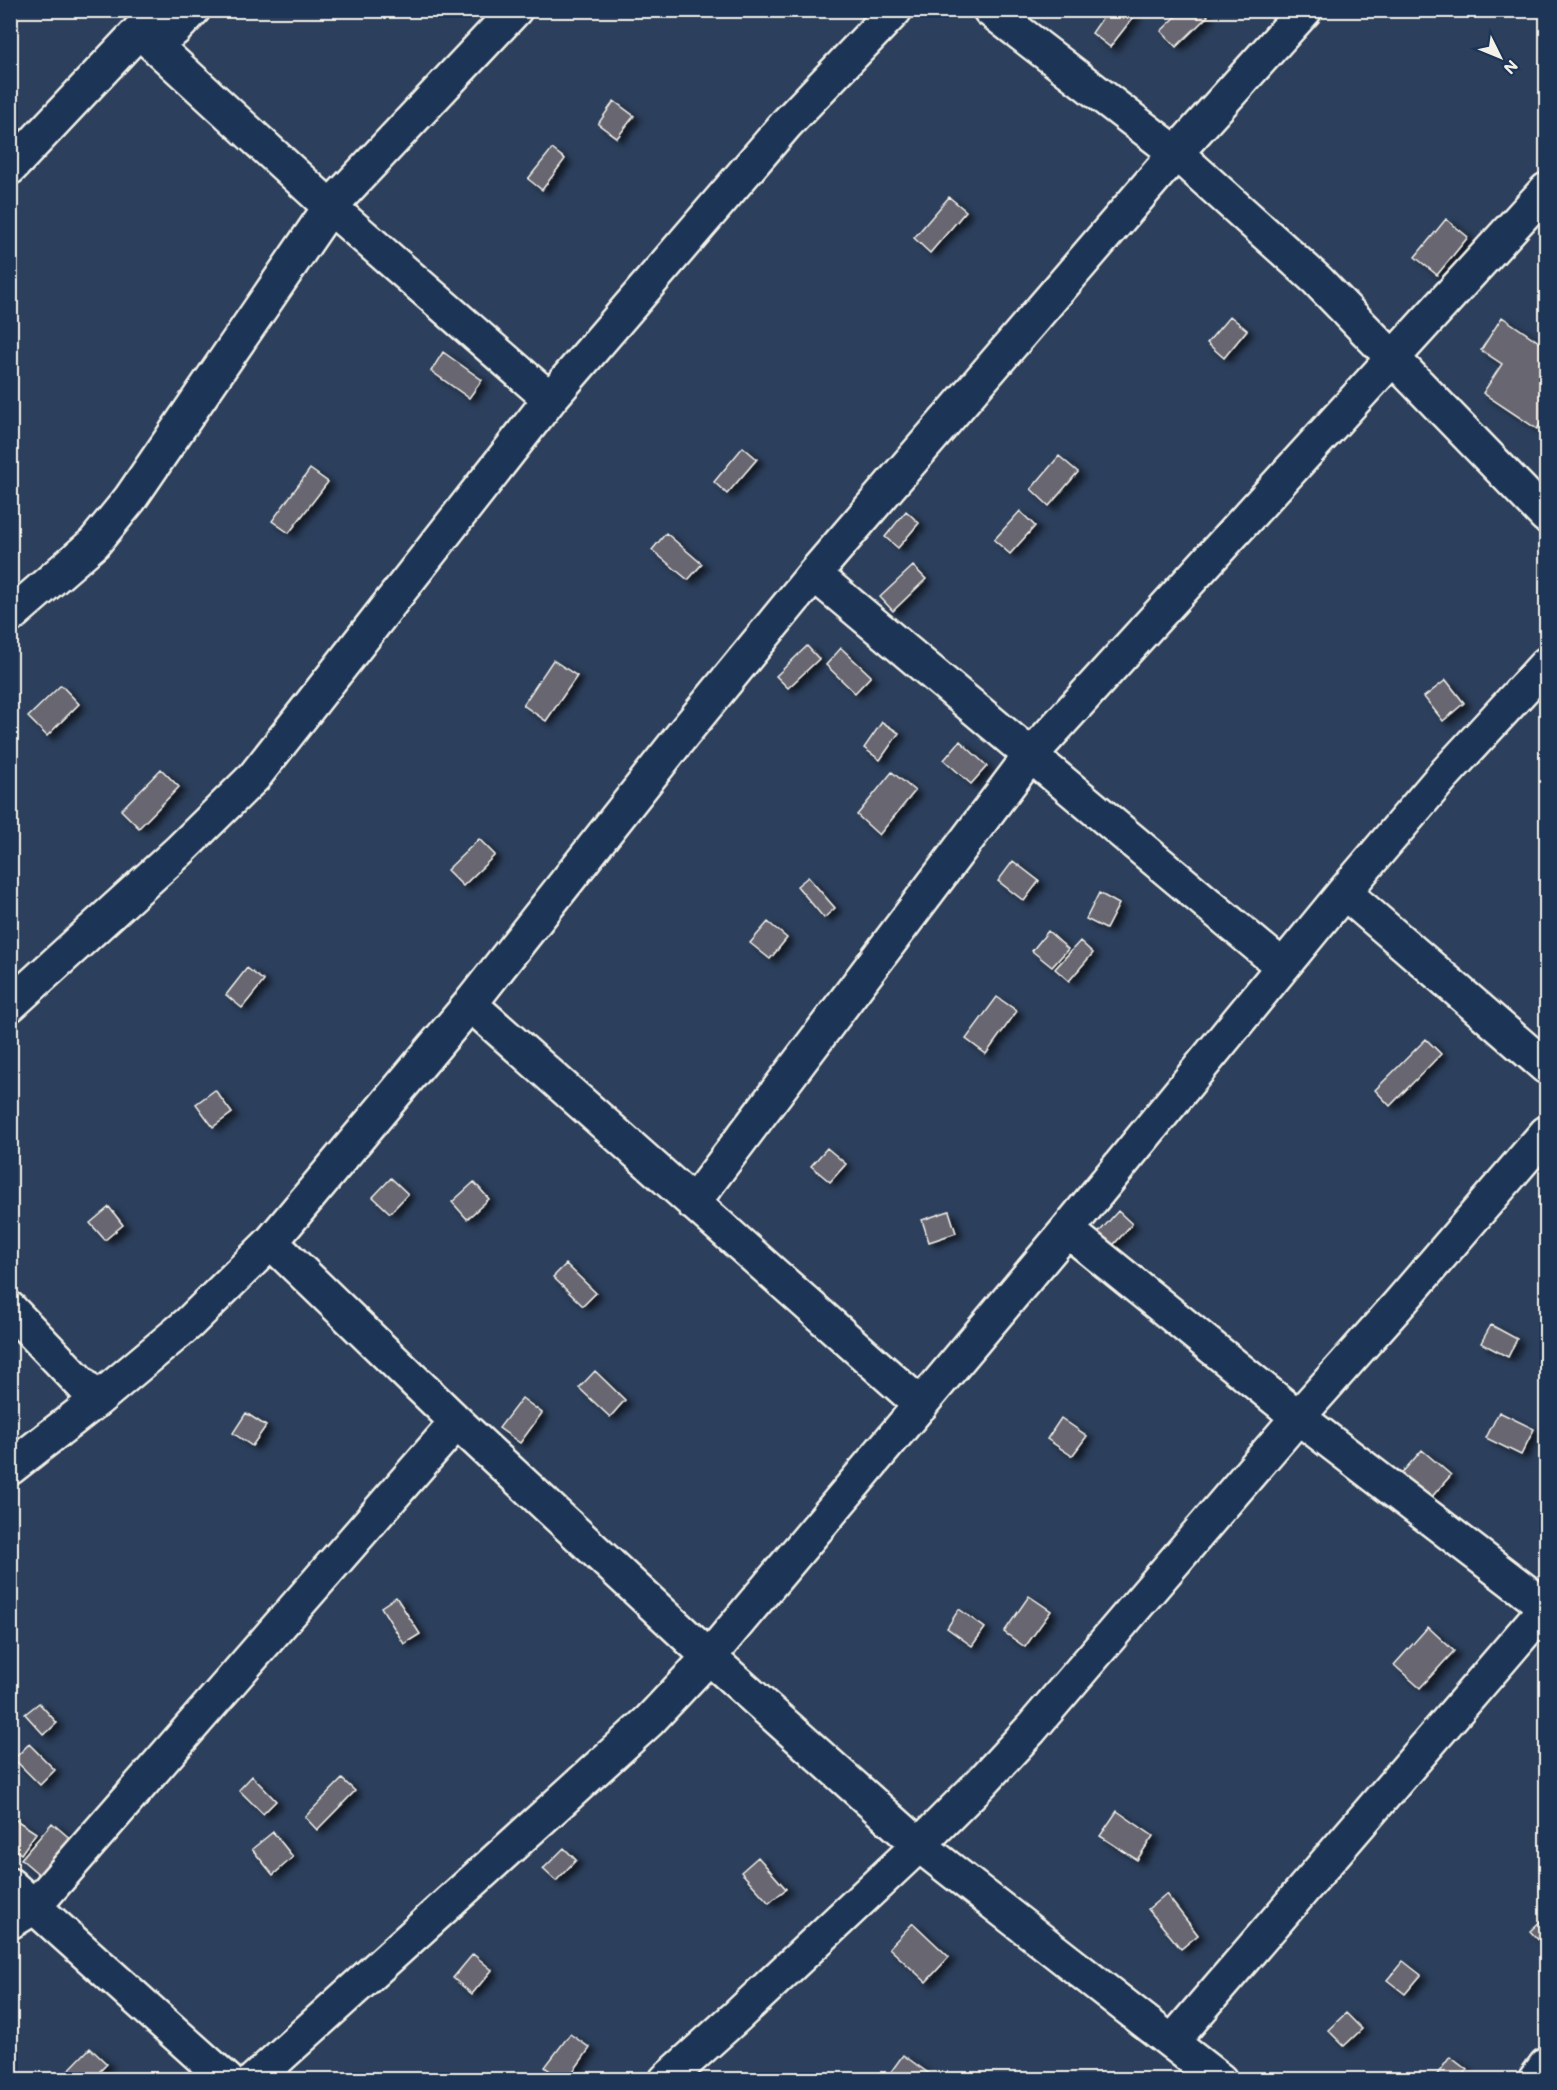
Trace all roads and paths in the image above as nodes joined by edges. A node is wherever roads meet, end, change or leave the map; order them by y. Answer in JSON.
{"nodes":[{"id":1,"x":516,"y":10,"type":"edge"},
{"id":2,"x":895,"y":10,"type":"edge"},
{"id":3,"x":990,"y":10,"type":"edge"},
{"id":4,"x":1305,"y":10,"type":"edge"},
{"id":5,"x":165,"y":21,"type":"edge"},
{"id":6,"x":1176,"y":153,"type":"junction"},
{"id":7,"x":10,"y":168,"type":"edge"},
{"id":8,"x":1546,"y":190,"type":"edge"},
{"id":9,"x":330,"y":207,"type":"junction"},
{"id":10,"x":1393,"y":357,"type":"junction"},
{"id":11,"x":550,"y":399,"type":"junction"},
{"id":12,"x":1546,"y":516,"type":"edge"},
{"id":13,"x":814,"y":574,"type":"junction"},
{"id":14,"x":10,"y":616,"type":"edge"},
{"id":15,"x":1546,"y":664,"type":"edge"},
{"id":16,"x":1030,"y":756,"type":"junction"},
{"id":17,"x":1344,"y":892,"type":"junction"},
{"id":18,"x":1282,"y":966,"type":"junction"},
{"id":19,"x":10,"y":1005,"type":"edge"},
{"id":20,"x":470,"y":1005,"type":"junction"},
{"id":21,"x":1546,"y":1067,"type":"edge"},
{"id":22,"x":1546,"y":1133,"type":"edge"},
{"id":23,"x":693,"y":1203,"type":"junction"},
{"id":24,"x":1067,"y":1230,"type":"junction"},
{"id":25,"x":271,"y":1242,"type":"junction"},
{"id":26,"x":10,"y":1309,"type":"edge"},
{"id":27,"x":97,"y":1400,"type":"junction"},
{"id":28,"x":921,"y":1405,"type":"junction"},
{"id":29,"x":1298,"y":1417,"type":"junction"},
{"id":30,"x":457,"y":1422,"type":"junction"},
{"id":31,"x":10,"y":1468,"type":"edge"},
{"id":32,"x":1546,"y":1607,"type":"edge"},
{"id":33,"x":709,"y":1657,"type":"junction"},
{"id":34,"x":919,"y":1845,"type":"junction"},
{"id":35,"x":10,"y":1885,"type":"edge"},
{"id":36,"x":22,"y":1915,"type":"edge"},
{"id":37,"x":1172,"y":2042,"type":"junction"},
{"id":38,"x":1546,"y":2065,"type":"edge"},
{"id":39,"x":227,"y":2079,"type":"edge"},
{"id":40,"x":254,"y":2079,"type":"edge"},
{"id":41,"x":666,"y":2079,"type":"edge"},
{"id":42,"x":1220,"y":2079,"type":"edge"},
{"id":43,"x":1535,"y":2079,"type":"edge"}],
"edges":[{"from":1,"to":9,"type":"street"},
{"from":2,"to":11,"type":"street"},
{"from":3,"to":6,"type":"street"},
{"from":4,"to":6,"type":"street"},
{"from":5,"to":7,"type":"street"},
{"from":5,"to":9,"type":"street"},
{"from":6,"to":10,"type":"street"},
{"from":6,"to":13,"type":"street"},
{"from":8,"to":10,"type":"street"},
{"from":9,"to":11,"type":"street"},
{"from":9,"to":14,"type":"street"},
{"from":10,"to":12,"type":"street"},
{"from":10,"to":16,"type":"street"},
{"from":11,"to":19,"type":"street"},
{"from":13,"to":16,"type":"street"},
{"from":13,"to":20,"type":"street"},
{"from":15,"to":17,"type":"street"},
{"from":16,"to":18,"type":"street"},
{"from":16,"to":23,"type":"street"},
{"from":17,"to":18,"type":"street"},
{"from":17,"to":21,"type":"street"},
{"from":18,"to":24,"type":"street"},
{"from":20,"to":23,"type":"street"},
{"from":20,"to":25,"type":"street"},
{"from":22,"to":29,"type":"street"},
{"from":23,"to":28,"type":"street"},
{"from":24,"to":28,"type":"street"},
{"from":24,"to":29,"type":"street"},
{"from":25,"to":27,"type":"street"},
{"from":25,"to":30,"type":"street"},
{"from":26,"to":27,"type":"street"},
{"from":27,"to":31,"type":"street"},
{"from":28,"to":33,"type":"street"},
{"from":29,"to":32,"type":"street"},
{"from":29,"to":34,"type":"street"},
{"from":30,"to":33,"type":"street"},
{"from":30,"to":36,"type":"street"},
{"from":32,"to":37,"type":"street"},
{"from":33,"to":34,"type":"street"},
{"from":33,"to":40,"type":"street"},
{"from":34,"to":37,"type":"street"},
{"from":34,"to":41,"type":"street"},
{"from":35,"to":36,"type":"street"},
{"from":36,"to":39,"type":"street"},
{"from":37,"to":42,"type":"street"},
{"from":38,"to":43,"type":"street"}]}
